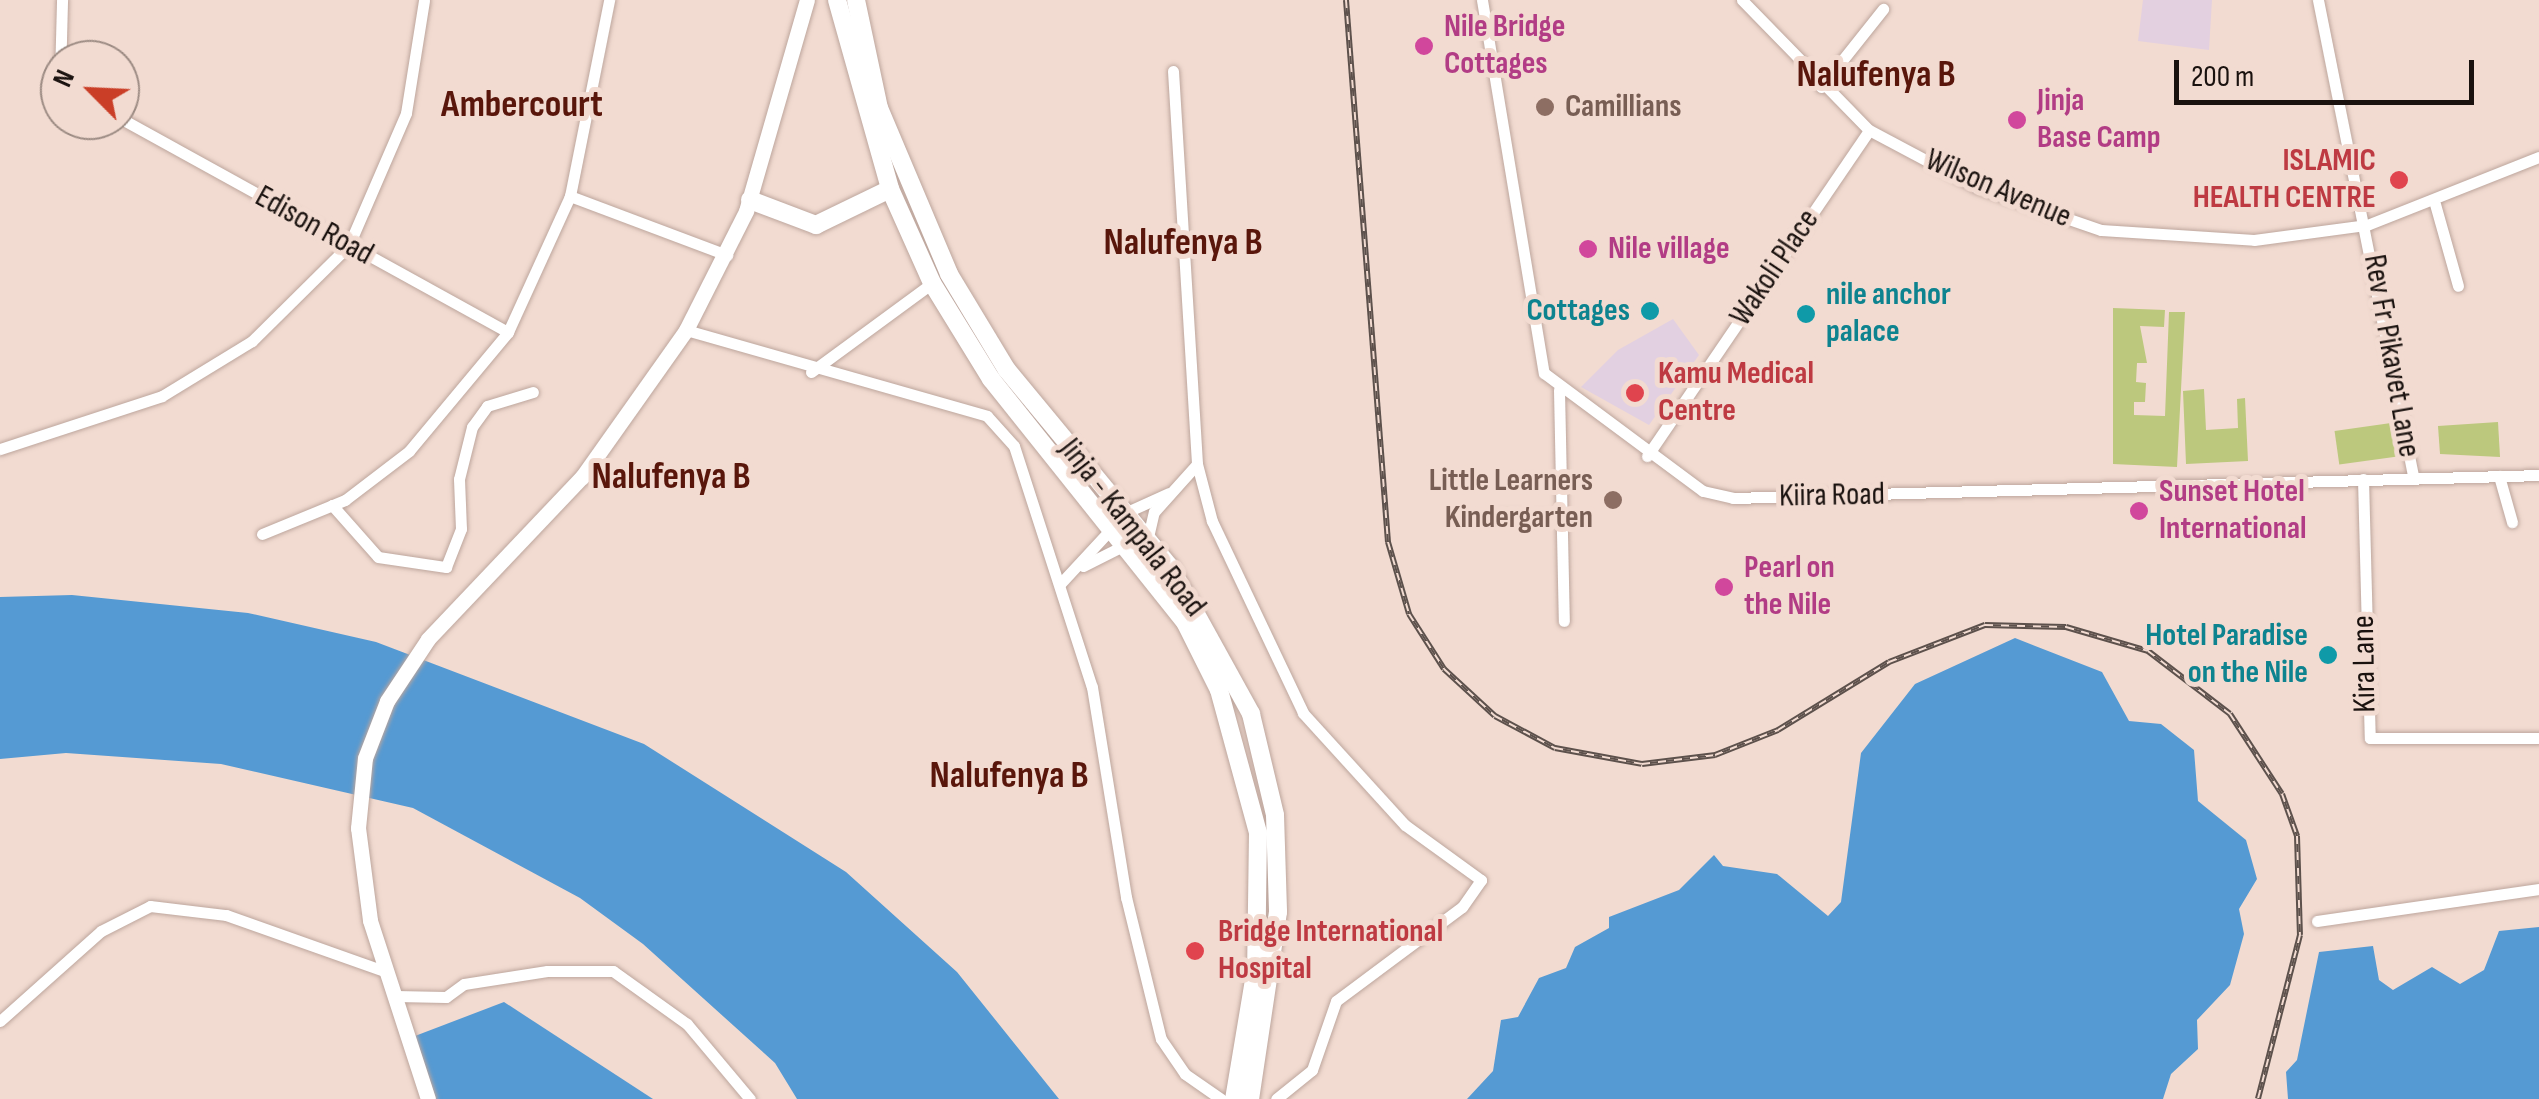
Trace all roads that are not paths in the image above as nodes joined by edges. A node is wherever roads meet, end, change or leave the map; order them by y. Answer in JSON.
{"nodes":[{"id":1,"x":62,"y":0,"type":"edge"},
{"id":2,"x":424,"y":0,"type":"edge"},
{"id":3,"x":609,"y":0,"type":"edge"},
{"id":4,"x":807,"y":0,"type":"edge"},
{"id":5,"x":837,"y":0,"type":"edge"},
{"id":6,"x":856,"y":0,"type":"edge"},
{"id":7,"x":1482,"y":0,"type":"edge"},
{"id":8,"x":1742,"y":0,"type":"edge"},
{"id":9,"x":2318,"y":0,"type":"edge"},
{"id":10,"x":1883,"y":9,"type":"dead end"},
{"id":11,"x":61,"y":40,"type":"edge"},
{"id":12,"x":1173,"y":72,"type":"dead end"},
{"id":13,"x":1820,"y":88,"type":"junction"},
{"id":14,"x":140,"y":129,"type":"edge"},
{"id":15,"x":1869,"y":130,"type":"junction"},
{"id":16,"x":2539,"y":157,"type":"edge"},
{"id":17,"x":890,"y":189,"type":"junction"},
{"id":18,"x":570,"y":196,"type":"junction"},
{"id":19,"x":750,"y":200,"type":"junction"},
{"id":20,"x":2435,"y":204,"type":"junction"},
{"id":21,"x":2366,"y":224,"type":"junction"},
{"id":22,"x":348,"y":245,"type":"junction"},
{"id":23,"x":727,"y":255,"type":"junction"},
{"id":24,"x":932,"y":283,"type":"junction"},
{"id":25,"x":2458,"y":286,"type":"dead end"},
{"id":26,"x":686,"y":330,"type":"junction"},
{"id":27,"x":508,"y":332,"type":"junction"},
{"id":28,"x":810,"y":372,"type":"junction"},
{"id":29,"x":1559,"y":390,"type":"junction"},
{"id":30,"x":534,"y":392,"type":"dead end"},
{"id":31,"x":0,"y":449,"type":"edge"},
{"id":32,"x":1648,"y":456,"type":"junction"},
{"id":33,"x":1197,"y":464,"type":"junction"},
{"id":34,"x":2539,"y":475,"type":"edge"},
{"id":35,"x":2499,"y":476,"type":"junction"},
{"id":36,"x":2413,"y":477,"type":"junction"},
{"id":37,"x":2362,"y":480,"type":"junction"},
{"id":38,"x":1176,"y":489,"type":"junction"},
{"id":39,"x":332,"y":505,"type":"junction"},
{"id":40,"x":1127,"y":512,"type":"junction"},
{"id":41,"x":1498,"y":516,"type":"dead end"},
{"id":42,"x":1565,"y":518,"type":"junction"},
{"id":43,"x":2512,"y":522,"type":"dead end"},
{"id":44,"x":1113,"y":527,"type":"junction"},
{"id":45,"x":262,"y":534,"type":"dead end"},
{"id":46,"x":1148,"y":538,"type":"junction"},
{"id":47,"x":1128,"y":543,"type":"junction"},
{"id":48,"x":1078,"y":569,"type":"junction"},
{"id":49,"x":1060,"y":584,"type":"junction"},
{"id":50,"x":1564,"y":620,"type":"dead end"},
{"id":51,"x":2539,"y":738,"type":"edge"},
{"id":52,"x":2539,"y":889,"type":"edge"},
{"id":53,"x":2317,"y":921,"type":"dead end"},
{"id":54,"x":386,"y":972,"type":"junction"},
{"id":55,"x":395,"y":996,"type":"junction"},
{"id":56,"x":0,"y":1021,"type":"edge"},
{"id":57,"x":1238,"y":1096,"type":"edge"},
{"id":58,"x":428,"y":1099,"type":"edge"},
{"id":59,"x":750,"y":1099,"type":"edge"},
{"id":60,"x":1276,"y":1099,"type":"edge"}],
"edges":[{"from":1,"to":11,"type":"street"},
{"from":2,"to":22,"type":"street"},
{"from":3,"to":18,"type":"street"},
{"from":4,"to":19,"type":"main road"},
{"from":5,"to":17,"type":"highway","name":"Jinja - Kampala Road"},
{"from":6,"to":40,"type":"highway","name":"Jinja - Kampala Road"},
{"from":7,"to":29,"type":"street","name":"Kiira Road"},
{"from":8,"to":13,"type":"street","name":"Wilson Avenue"},
{"from":9,"to":21,"type":"street","name":"Rev Fr Pikavet Lane"},
{"from":10,"to":13,"type":"street"},
{"from":12,"to":33,"type":"street"},
{"from":13,"to":15,"type":"street","name":"Wilson Avenue"},
{"from":14,"to":22,"type":"street","name":"Edison Road"},
{"from":15,"to":21,"type":"street","name":"Wilson Avenue"},
{"from":15,"to":32,"type":"street","name":"Wakoli Place"},
{"from":16,"to":20,"type":"street","name":"Wilson Avenue"},
{"from":17,"to":19,"type":"highway"},
{"from":17,"to":24,"type":"highway","name":"Jinja - Kampala Road"},
{"from":18,"to":23,"type":"street"},
{"from":18,"to":27,"type":"street"},
{"from":19,"to":23,"type":"main road"},
{"from":20,"to":21,"type":"street","name":"Wilson Avenue"},
{"from":20,"to":25,"type":"street"},
{"from":21,"to":36,"type":"street","name":"Rev Fr Pikavet Lane"},
{"from":22,"to":27,"type":"street","name":"Edison Road"},
{"from":22,"to":31,"type":"street"},
{"from":23,"to":26,"type":"main road"},
{"from":24,"to":28,"type":"street"},
{"from":24,"to":44,"type":"highway","name":"Jinja - Kampala Road"},
{"from":26,"to":28,"type":"street"},
{"from":26,"to":54,"type":"main road"},
{"from":27,"to":39,"type":"street"},
{"from":28,"to":49,"type":"street"},
{"from":29,"to":32,"type":"street","name":"Kiira Road"},
{"from":29,"to":42,"type":"street"},
{"from":30,"to":39,"type":"street"},
{"from":32,"to":37,"type":"street","name":"Kiira Road"},
{"from":33,"to":38,"type":"street"},
{"from":33,"to":60,"type":"street"},
{"from":34,"to":35,"type":"street","name":"Kiira Road"},
{"from":35,"to":36,"type":"street","name":"Kiira Road"},
{"from":35,"to":43,"type":"street"},
{"from":36,"to":37,"type":"street","name":"Kiira Road"},
{"from":37,"to":51,"type":"street","name":"Kira Lane"},
{"from":38,"to":40,"type":"street"},
{"from":38,"to":46,"type":"street"},
{"from":39,"to":45,"type":"street"},
{"from":40,"to":46,"type":"highway","name":"Jinja - Kampala Road"},
{"from":41,"to":42,"type":"street"},
{"from":42,"to":50,"type":"street"},
{"from":44,"to":47,"type":"highway","name":"Jinja - Kampala Road"},
{"from":44,"to":48,"type":"street"},
{"from":46,"to":57,"type":"highway","name":"Jinja - Kampala Road"},
{"from":47,"to":48,"type":"street"},
{"from":47,"to":57,"type":"highway","name":"Jinja - Kampala Road"},
{"from":48,"to":49,"type":"street"},
{"from":49,"to":57,"type":"street"},
{"from":52,"to":53,"type":"street"},
{"from":54,"to":55,"type":"main road"},
{"from":54,"to":56,"type":"street"},
{"from":55,"to":58,"type":"main road"},
{"from":55,"to":59,"type":"street"}]}
